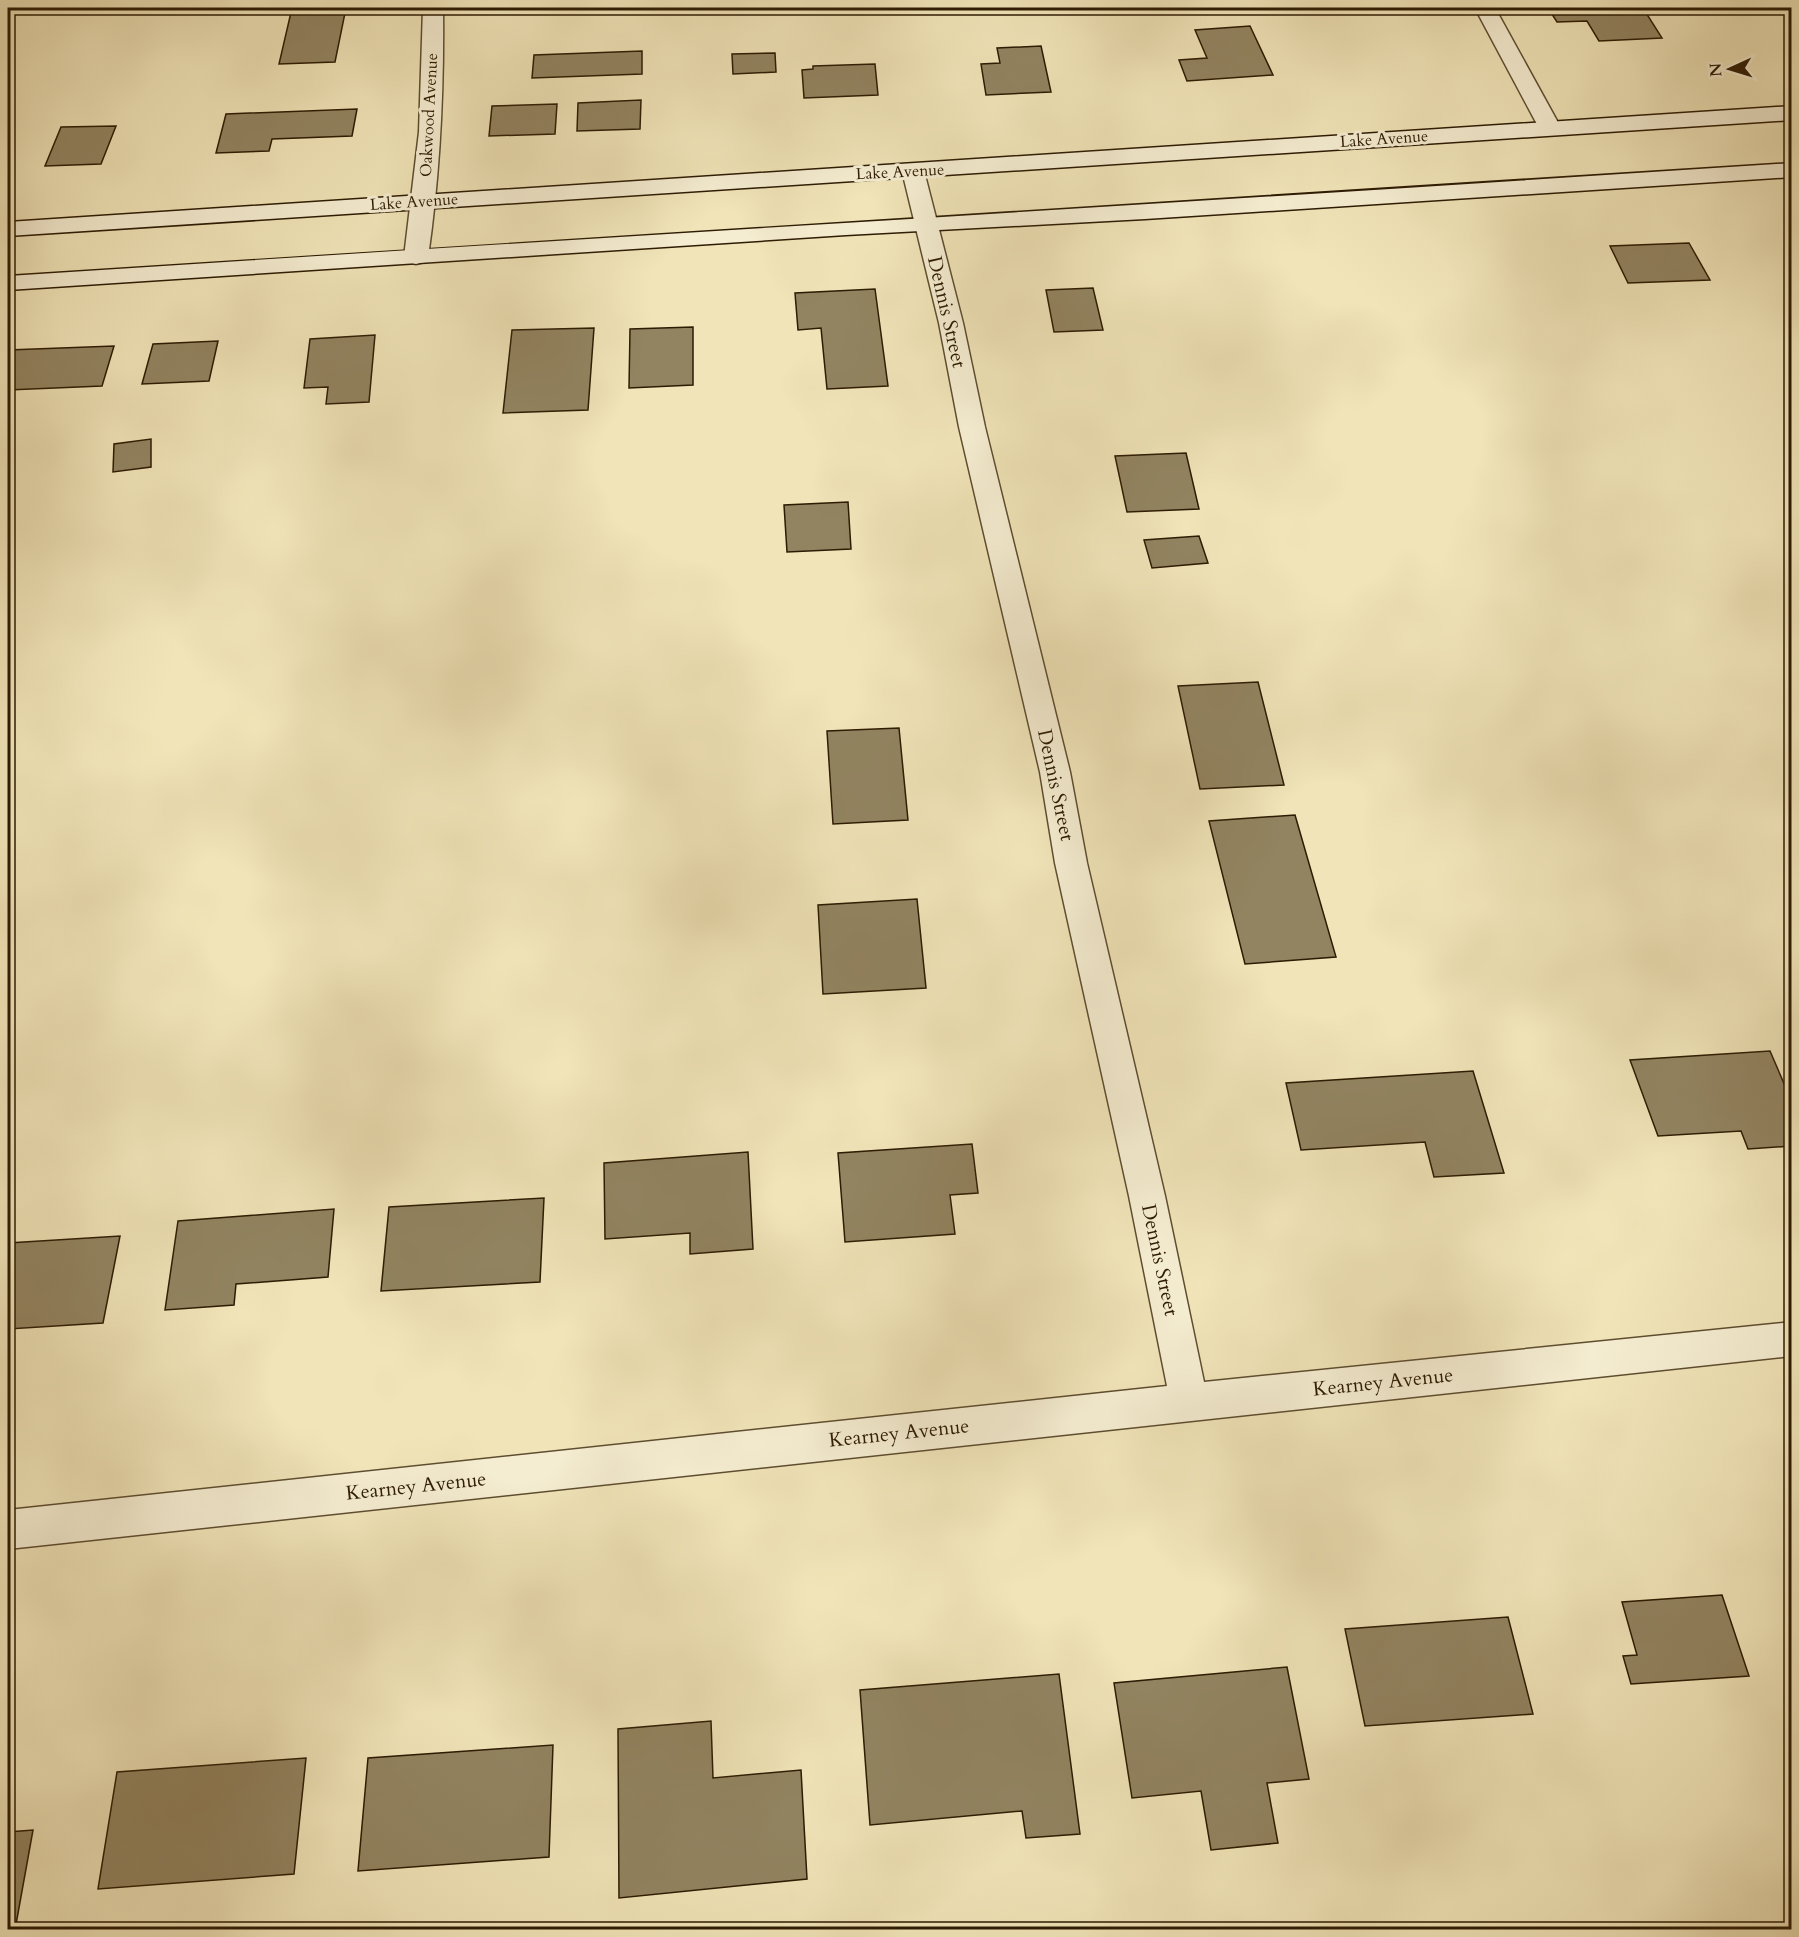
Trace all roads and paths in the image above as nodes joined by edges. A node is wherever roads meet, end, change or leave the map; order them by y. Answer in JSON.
{"nodes":[{"id":1,"x":433,"y":8,"type":"edge"},
{"id":2,"x":1485,"y":8,"type":"edge"},
{"id":3,"x":1791,"y":113,"type":"edge"},
{"id":4,"x":1550,"y":128,"type":"junction"},
{"id":5,"x":1791,"y":170,"type":"edge"},
{"id":6,"x":913,"y":171,"type":"junction"},
{"id":7,"x":424,"y":201,"type":"junction"},
{"id":8,"x":926,"y":225,"type":"junction"},
{"id":9,"x":8,"y":229,"type":"edge"},
{"id":10,"x":416,"y":257,"type":"junction"},
{"id":11,"x":8,"y":283,"type":"edge"},
{"id":12,"x":1791,"y":1339,"type":"edge"},
{"id":13,"x":1189,"y":1402,"type":"junction"},
{"id":14,"x":8,"y":1530,"type":"edge"}],
"edges":[{"from":1,"to":7,"type":"main road","name":"Oakwood Avenue"},
{"from":2,"to":4,"type":"main road"},
{"from":3,"to":4,"type":"main road","name":"Lake Avenue"},
{"from":4,"to":6,"type":"main road","name":"Lake Avenue"},
{"from":5,"to":8,"type":"main road"},
{"from":6,"to":7,"type":"main road","name":"Lake Avenue"},
{"from":6,"to":8,"type":"main road","name":"Dennis Street"},
{"from":7,"to":9,"type":"main road","name":"Lake Avenue"},
{"from":7,"to":10,"type":"main road","name":"Oakwood Avenue"},
{"from":8,"to":10,"type":"main road"},
{"from":8,"to":13,"type":"main road","name":"Dennis Street"},
{"from":10,"to":11,"type":"main road"},
{"from":12,"to":13,"type":"main road","name":"Kearney Avenue"},
{"from":13,"to":14,"type":"main road","name":"Kearney Avenue"}]}
